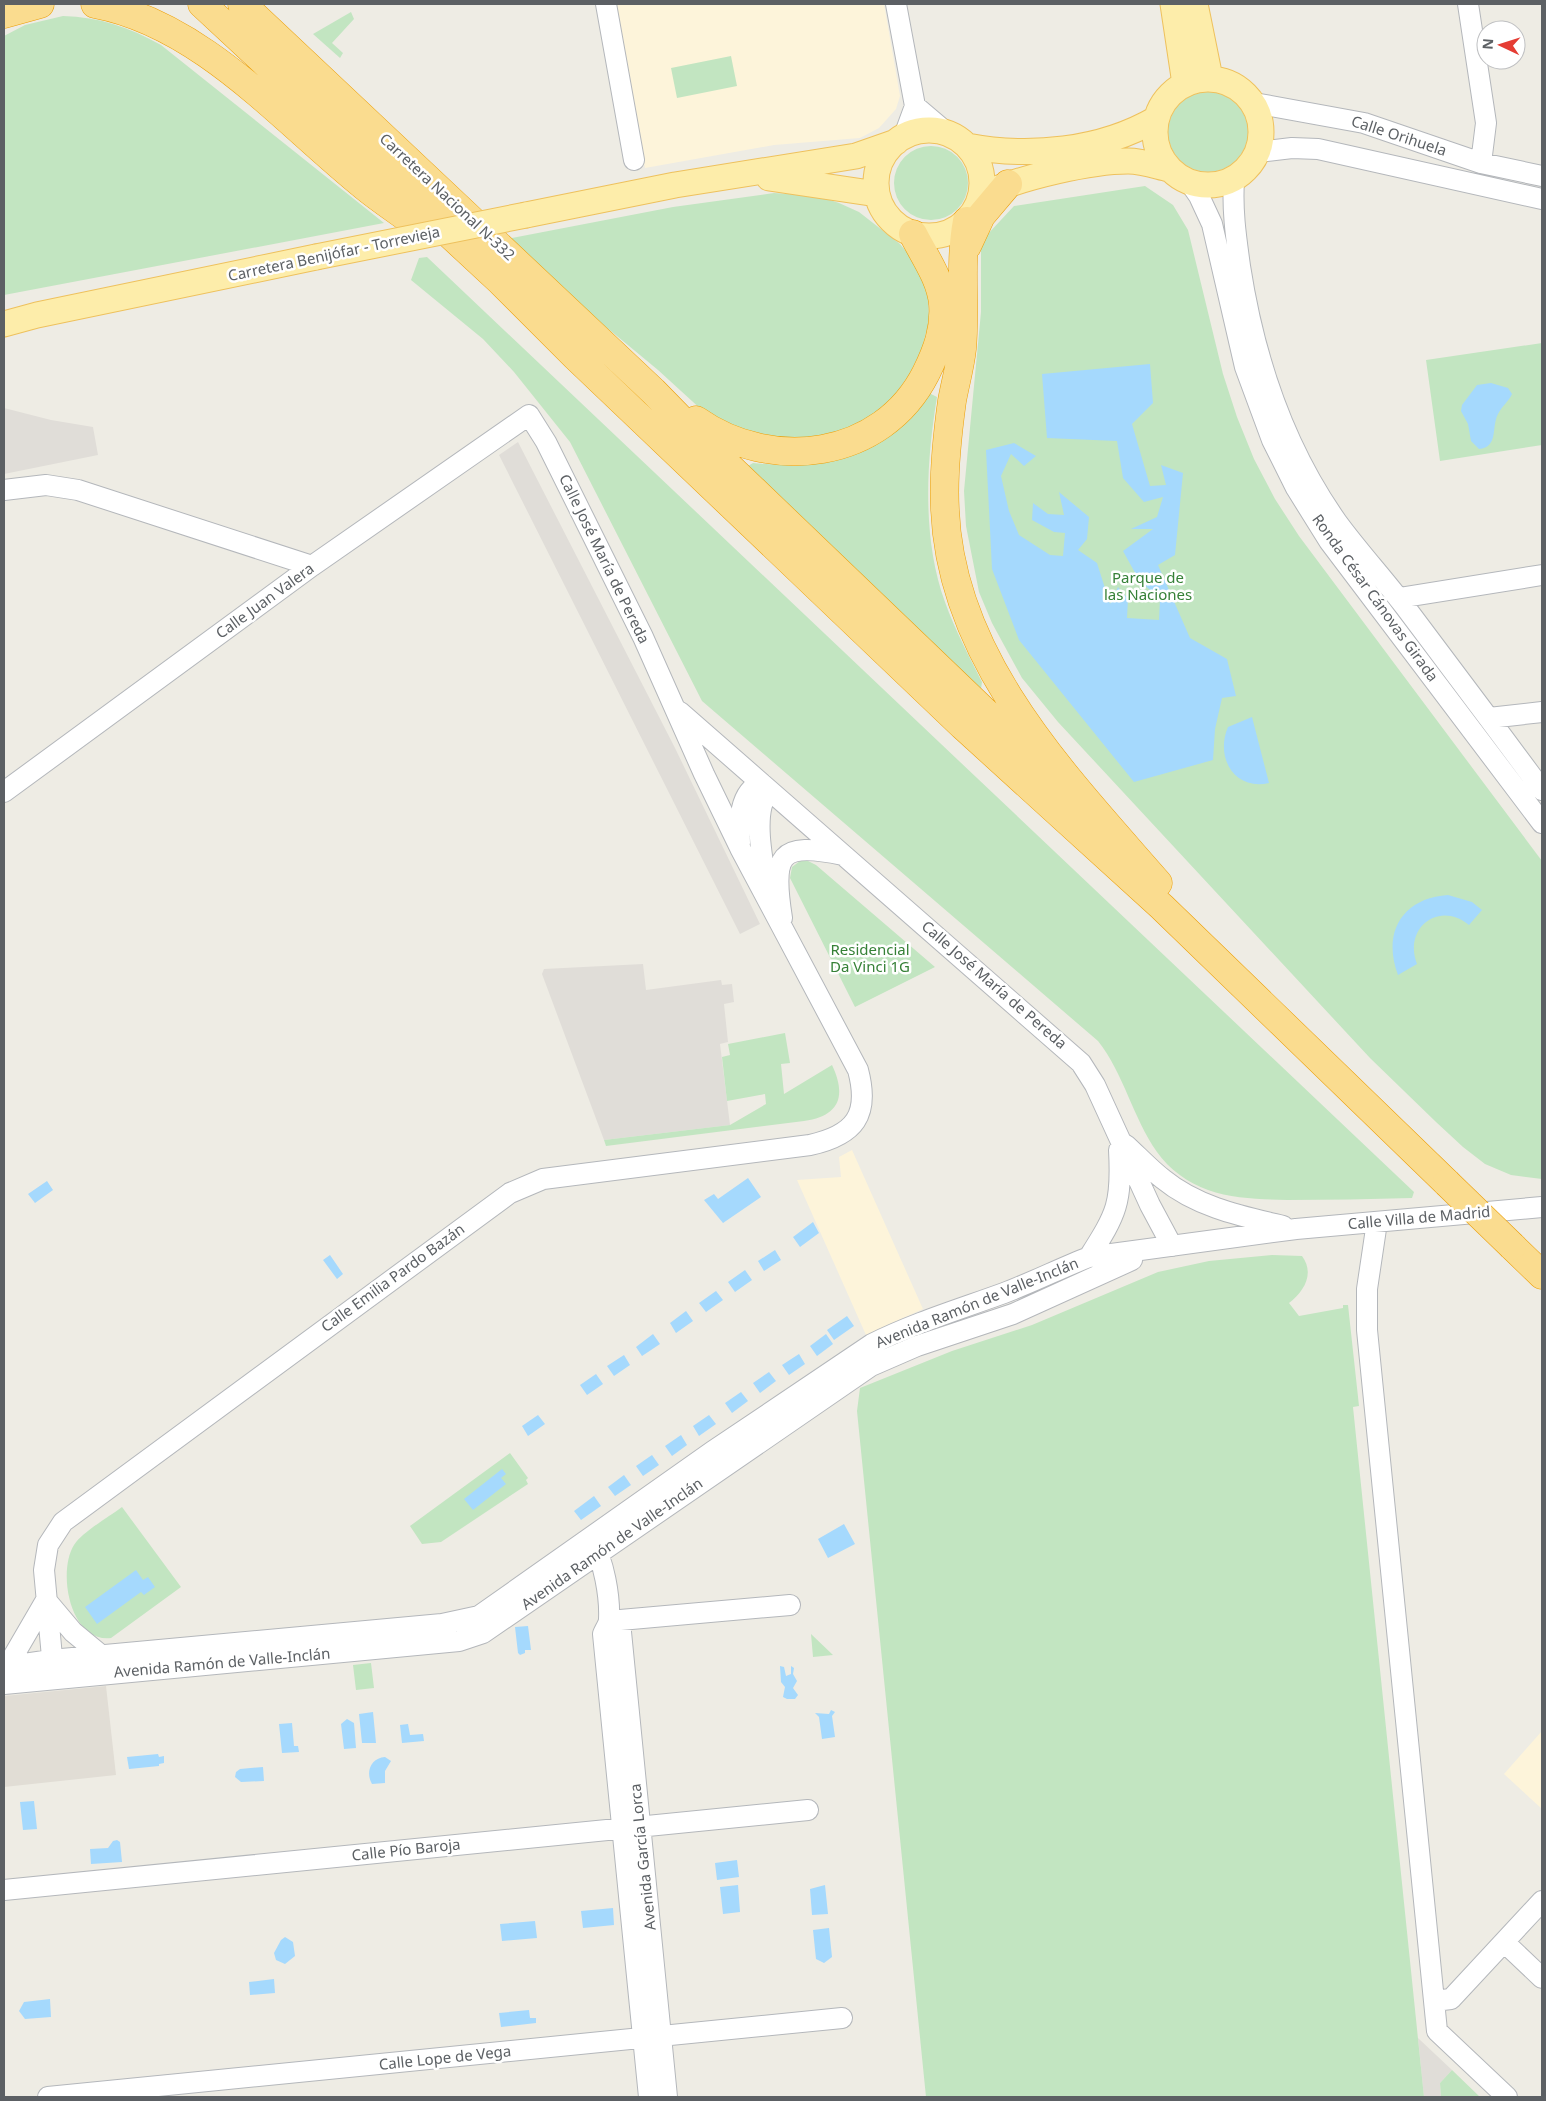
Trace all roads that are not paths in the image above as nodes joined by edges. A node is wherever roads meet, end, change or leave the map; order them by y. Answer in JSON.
{"nodes":[{"id":1,"x":40,"y":4,"type":"edge"},
{"id":2,"x":202,"y":4,"type":"edge"},
{"id":3,"x":242,"y":4,"type":"edge"},
{"id":4,"x":606,"y":4,"type":"edge"},
{"id":5,"x":896,"y":4,"type":"edge"},
{"id":6,"x":1173,"y":4,"type":"edge"},
{"id":7,"x":1195,"y":4,"type":"edge"},
{"id":8,"x":1468,"y":4,"type":"edge"},
{"id":9,"x":106,"y":5,"type":"edge"},
{"id":10,"x":4,"y":14,"type":"edge"},
{"id":11,"x":1210,"y":78,"type":"junction"},
{"id":12,"x":1185,"y":84,"type":"junction"},
{"id":13,"x":1254,"y":103,"type":"junction"},
{"id":14,"x":915,"y":106,"type":"junction"},
{"id":15,"x":1156,"y":119,"type":"junction"},
{"id":16,"x":900,"y":139,"type":"junction"},
{"id":17,"x":958,"y":140,"type":"junction"},
{"id":18,"x":1258,"y":152,"type":"junction"},
{"id":19,"x":634,"y":160,"type":"dead end"},
{"id":20,"x":1481,"y":163,"type":"junction"},
{"id":21,"x":1169,"y":169,"type":"junction"},
{"id":22,"x":750,"y":174,"type":"junction"},
{"id":23,"x":1542,"y":176,"type":"edge"},
{"id":24,"x":1234,"y":180,"type":"junction"},
{"id":25,"x":1190,"y":183,"type":"junction"},
{"id":26,"x":1008,"y":184,"type":"junction"},
{"id":27,"x":877,"y":194,"type":"junction"},
{"id":28,"x":981,"y":196,"type":"junction"},
{"id":29,"x":1542,"y":199,"type":"edge"},
{"id":30,"x":967,"y":221,"type":"junction"},
{"id":31,"x":913,"y":234,"type":"junction"},
{"id":32,"x":961,"y":267,"type":"junction"},
{"id":33,"x":4,"y":315,"type":"edge"},
{"id":34,"x":37,"y":315,"type":"junction"},
{"id":35,"x":4,"y":324,"type":"edge"},
{"id":36,"x":575,"y":356,"type":"junction"},
{"id":37,"x":653,"y":391,"type":"junction"},
{"id":38,"x":529,"y":415,"type":"joint"},
{"id":39,"x":4,"y":490,"type":"edge"},
{"id":40,"x":312,"y":566,"type":"junction"},
{"id":41,"x":1542,"y":575,"type":"edge"},
{"id":42,"x":1399,"y":598,"type":"junction"},
{"id":43,"x":674,"y":707,"type":"junction"},
{"id":44,"x":1542,"y":712,"type":"edge"},
{"id":45,"x":1489,"y":718,"type":"junction"},
{"id":46,"x":765,"y":787,"type":"junction"},
{"id":47,"x":1542,"y":790,"type":"edge"},
{"id":48,"x":4,"y":792,"type":"edge"},
{"id":49,"x":1542,"y":823,"type":"edge"},
{"id":50,"x":740,"y":848,"type":"junction"},
{"id":51,"x":843,"y":855,"type":"junction"},
{"id":52,"x":1162,"y":907,"type":"junction"},
{"id":53,"x":774,"y":912,"type":"junction"},
{"id":54,"x":784,"y":932,"type":"junction"},
{"id":55,"x":1255,"y":996,"type":"junction"},
{"id":56,"x":849,"y":1128,"type":"joint"},
{"id":57,"x":1118,"y":1136,"type":"junction"},
{"id":58,"x":1542,"y":1207,"type":"edge"},
{"id":59,"x":1377,"y":1222,"type":"junction"},
{"id":60,"x":1296,"y":1229,"type":"junction"},
{"id":61,"x":1172,"y":1246,"type":"junction"},
{"id":62,"x":1089,"y":1258,"type":"junction"},
{"id":63,"x":1542,"y":1275,"type":"edge"},
{"id":64,"x":594,"y":1546,"type":"junction"},
{"id":65,"x":46,"y":1600,"type":"junction"},
{"id":66,"x":790,"y":1605,"type":"dead end"},
{"id":67,"x":609,"y":1621,"type":"junction"},
{"id":68,"x":102,"y":1656,"type":"junction"},
{"id":69,"x":52,"y":1670,"type":"junction"},
{"id":70,"x":5,"y":1673,"type":"edge"},
{"id":71,"x":808,"y":1810,"type":"dead end"},
{"id":72,"x":631,"y":1828,"type":"junction"},
{"id":73,"x":4,"y":1890,"type":"edge"},
{"id":74,"x":1542,"y":1901,"type":"edge"},
{"id":75,"x":1504,"y":1942,"type":"junction"},
{"id":76,"x":1542,"y":1978,"type":"edge"},
{"id":77,"x":1434,"y":2001,"type":"junction"},
{"id":78,"x":842,"y":2018,"type":"dead end"},
{"id":79,"x":652,"y":2037,"type":"junction"},
{"id":80,"x":48,"y":2097,"type":"edge"},
{"id":81,"x":649,"y":2097,"type":"edge"},
{"id":82,"x":667,"y":2097,"type":"edge"},
{"id":83,"x":1507,"y":2097,"type":"edge"}],
"edges":[{"from":1,"to":10,"type":"highway"},
{"from":2,"to":36,"type":"highway"},
{"from":3,"to":37,"type":"highway","name":"Carretera Nacional N-332"},
{"from":4,"to":19,"type":"street"},
{"from":5,"to":14,"type":"street"},
{"from":6,"to":12,"type":"main road"},
{"from":7,"to":11,"type":"main road"},
{"from":8,"to":20,"type":"street"},
{"from":9,"to":36,"type":"highway"},
{"from":11,"to":12,"type":"main road"},
{"from":11,"to":13,"type":"main road"},
{"from":12,"to":15,"type":"main road"},
{"from":13,"to":18,"type":"main road"},
{"from":13,"to":20,"type":"street","name":"Calle Orihuela"},
{"from":14,"to":16,"type":"street"},
{"from":14,"to":17,"type":"street"},
{"from":15,"to":17,"type":"main road"},
{"from":15,"to":21,"type":"main road"},
{"from":16,"to":17,"type":"main road"},
{"from":16,"to":22,"type":"main road","name":"Carretera Benijófar - Torrevieja"},
{"from":16,"to":27,"type":"main road"},
{"from":17,"to":28,"type":"main road"},
{"from":18,"to":24,"type":"main road"},
{"from":18,"to":29,"type":"street","name":"Calle Orihuela"},
{"from":20,"to":23,"type":"street","name":"Calle Orihuela"},
{"from":21,"to":25,"type":"main road"},
{"from":21,"to":26,"type":"main road"},
{"from":22,"to":27,"type":"main road","name":"Carretera Benijófar - Torrevieja"},
{"from":22,"to":34,"type":"main road","name":"Carretera Benijófar - Torrevieja","bridge":true},
{"from":24,"to":25,"type":"main road"},
{"from":24,"to":42,"type":"street","name":"Ronda César Cánovas Girada"},
{"from":25,"to":49,"type":"street","name":"Ronda César Cánovas Girada"},
{"from":26,"to":28,"type":"main road"},
{"from":26,"to":32,"type":"highway"},
{"from":27,"to":31,"type":"main road"},
{"from":28,"to":30,"type":"main road"},
{"from":30,"to":31,"type":"main road"},
{"from":30,"to":32,"type":"highway"},
{"from":31,"to":37,"type":"highway"},
{"from":32,"to":55,"type":"highway"},
{"from":33,"to":34,"type":"main road","name":"Carretera Benijófar - Torrevieja"},
{"from":34,"to":35,"type":"main road","name":"Carretera Benijófar - Torrevieja"},
{"from":36,"to":52,"type":"highway"},
{"from":37,"to":52,"type":"highway"},
{"from":38,"to":40,"type":"street","name":"Calle Juan Valera"},
{"from":38,"to":43,"type":"street","name":"Calle José María de Pereda"},
{"from":39,"to":40,"type":"street"},
{"from":40,"to":48,"type":"street","name":"Calle Juan Valera"},
{"from":41,"to":42,"type":"street"},
{"from":42,"to":45,"type":"street","name":"Ronda César Cánovas Girada"},
{"from":43,"to":46,"type":"street","name":"Calle José María de Pereda"},
{"from":43,"to":50,"type":"street","name":"Calle José María de Pereda"},
{"from":44,"to":45,"type":"street"},
{"from":45,"to":47,"type":"street","name":"Ronda César Cánovas Girada"},
{"from":46,"to":50,"type":"street","name":"Calle José María de Pereda"},
{"from":46,"to":51,"type":"street","name":"Calle José María de Pereda"},
{"from":46,"to":53,"type":"street","name":"Calle José María de Pereda"},
{"from":50,"to":53,"type":"street","name":"Calle José María de Pereda"},
{"from":51,"to":54,"type":"street","name":"Calle José María de Pereda"},
{"from":51,"to":57,"type":"street","name":"Calle José María de Pereda"},
{"from":52,"to":55,"type":"highway"},
{"from":53,"to":54,"type":"street","name":"Calle José María de Pereda"},
{"from":54,"to":56,"type":"street","name":"Calle José María de Pereda"},
{"from":55,"to":63,"type":"highway","bridge":true},
{"from":56,"to":65,"type":"street","name":"Calle Emilia Pardo Bazán"},
{"from":57,"to":60,"type":"street"},
{"from":57,"to":61,"type":"street","name":"Calle José María de Pereda"},
{"from":57,"to":62,"type":"street","name":"Calle José María de Pereda"},
{"from":58,"to":59,"type":"street","name":"Calle Villa de Madrid"},
{"from":59,"to":60,"type":"street","name":"Calle Villa de Madrid"},
{"from":59,"to":77,"type":"street"},
{"from":60,"to":61,"type":"street","name":"Calle Villa de Madrid"},
{"from":61,"to":62,"type":"street","name":"Avenida Ramón de Valle-Inclán"},
{"from":61,"to":64,"type":"street","name":"Avenida Ramón de Valle-Inclán"},
{"from":62,"to":64,"type":"street","name":"Avenida Ramón de Valle-Inclán"},
{"from":64,"to":67,"type":"street","name":"Avenida García Lorca"},
{"from":64,"to":68,"type":"street","name":"Avenida Ramón de Valle-Inclán"},
{"from":64,"to":69,"type":"street","name":"Avenida Ramón de Valle-Inclán"},
{"from":65,"to":68,"type":"street"},
{"from":65,"to":69,"type":"street","name":"Calle Emilia Pardo Bazán"},
{"from":65,"to":70,"type":"street"},
{"from":66,"to":67,"type":"street"},
{"from":67,"to":72,"type":"street","name":"Avenida García Lorca"},
{"from":68,"to":69,"type":"street","name":"Avenida Ramón de Valle-Inclán"},
{"from":69,"to":70,"type":"street","name":"Avenida Ramón de Valle-Inclán"},
{"from":71,"to":72,"type":"street","name":"Calle Pío Baroja"},
{"from":72,"to":73,"type":"street","name":"Calle Pío Baroja"},
{"from":72,"to":79,"type":"street","name":"Avenida García Lorca"},
{"from":74,"to":75,"type":"street"},
{"from":75,"to":76,"type":"street"},
{"from":75,"to":77,"type":"street"},
{"from":77,"to":83,"type":"street"},
{"from":78,"to":79,"type":"street","name":"Calle Lope de Vega"},
{"from":79,"to":80,"type":"street","name":"Calle Lope de Vega"},
{"from":79,"to":81,"type":"street","name":"Avenida García Lorca"},
{"from":79,"to":82,"type":"street","name":"Avenida García Lorca"}]}
